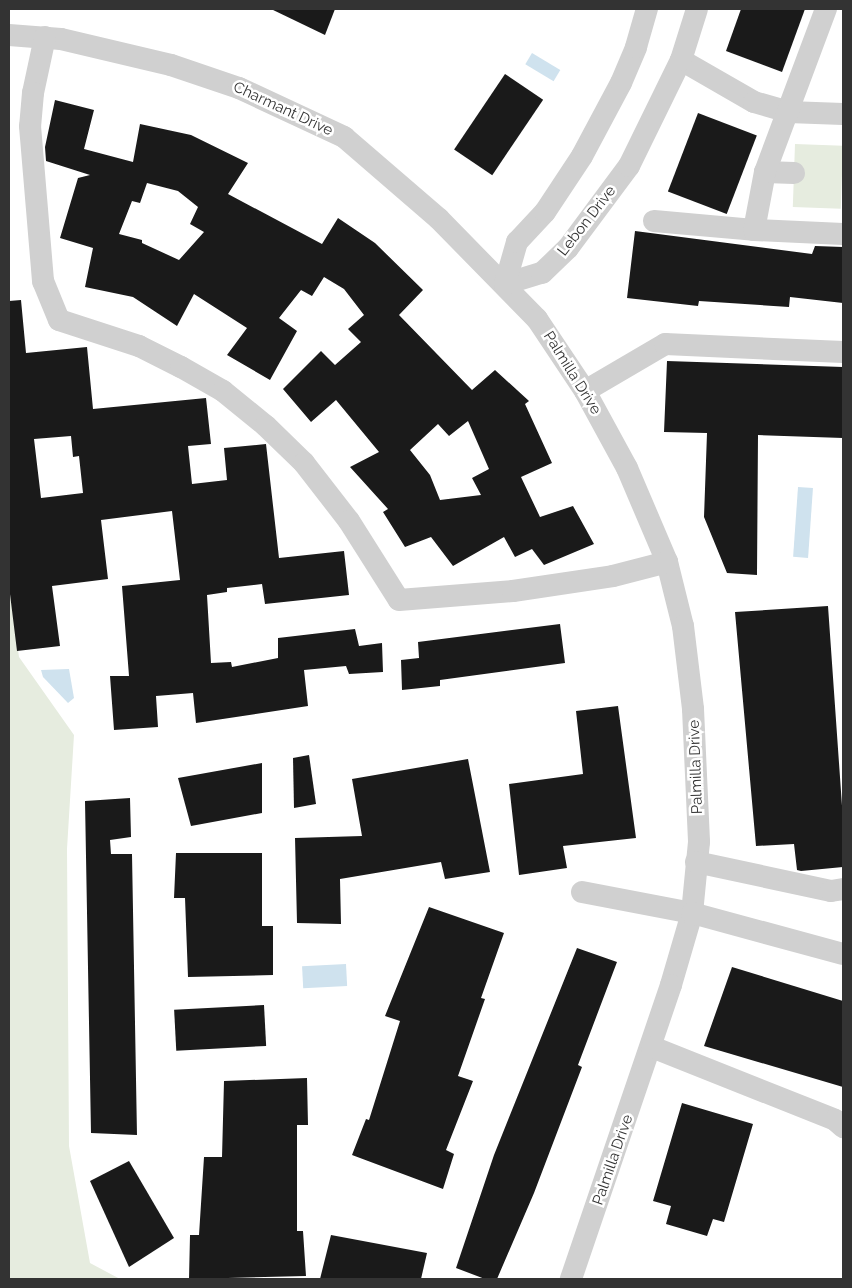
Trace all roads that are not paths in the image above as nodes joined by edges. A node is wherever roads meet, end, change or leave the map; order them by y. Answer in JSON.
{"nodes":[{"id":1,"x":647,"y":9,"type":"edge"},
{"id":2,"x":697,"y":9,"type":"edge"},
{"id":3,"x":826,"y":9,"type":"edge"},
{"id":4,"x":9,"y":35,"type":"edge"},
{"id":5,"x":45,"y":37,"type":"junction"},
{"id":6,"x":681,"y":60,"type":"junction"},
{"id":7,"x":788,"y":112,"type":"junction"},
{"id":8,"x":843,"y":114,"type":"edge"},
{"id":9,"x":765,"y":172,"type":"junction"},
{"id":10,"x":794,"y":172,"type":"dead end"},
{"id":11,"x":654,"y":221,"type":"dead end"},
{"id":12,"x":754,"y":230,"type":"junction"},
{"id":13,"x":843,"y":234,"type":"edge"},
{"id":14,"x":505,"y":284,"type":"junction"},
{"id":15,"x":843,"y":352,"type":"edge"},
{"id":16,"x":585,"y":391,"type":"junction"},
{"id":17,"x":667,"y":562,"type":"junction"},
{"id":18,"x":696,"y":862,"type":"junction"},
{"id":19,"x":843,"y":889,"type":"edge"},
{"id":20,"x":582,"y":892,"type":"dead end"},
{"id":21,"x":692,"y":913,"type":"junction"},
{"id":22,"x":843,"y":954,"type":"edge"},
{"id":23,"x":652,"y":1047,"type":"junction"},
{"id":24,"x":843,"y":1127,"type":"edge"},
{"id":25,"x":571,"y":1279,"type":"edge"}],
"edges":[{"from":1,"to":14,"type":"street"},
{"from":2,"to":6,"type":"street","name":"Lebon Drive"},
{"from":3,"to":7,"type":"street"},
{"from":4,"to":5,"type":"street","name":"Charmant Drive"},
{"from":5,"to":14,"type":"street","name":"Charmant Drive"},
{"from":5,"to":17,"type":"street"},
{"from":6,"to":7,"type":"street"},
{"from":6,"to":14,"type":"street","name":"Lebon Drive"},
{"from":7,"to":8,"type":"street"},
{"from":7,"to":9,"type":"street"},
{"from":9,"to":10,"type":"street"},
{"from":9,"to":12,"type":"street"},
{"from":11,"to":12,"type":"street"},
{"from":12,"to":13,"type":"street"},
{"from":14,"to":16,"type":"street","name":"Palmilla Drive"},
{"from":15,"to":16,"type":"street"},
{"from":16,"to":17,"type":"street","name":"Palmilla Drive"},
{"from":17,"to":18,"type":"street","name":"Palmilla Drive"},
{"from":18,"to":19,"type":"street"},
{"from":18,"to":21,"type":"street","name":"Palmilla Drive"},
{"from":20,"to":21,"type":"street"},
{"from":21,"to":22,"type":"street"},
{"from":21,"to":23,"type":"street","name":"Palmilla Drive"},
{"from":23,"to":24,"type":"street"},
{"from":23,"to":25,"type":"street","name":"Palmilla Drive"}]}
